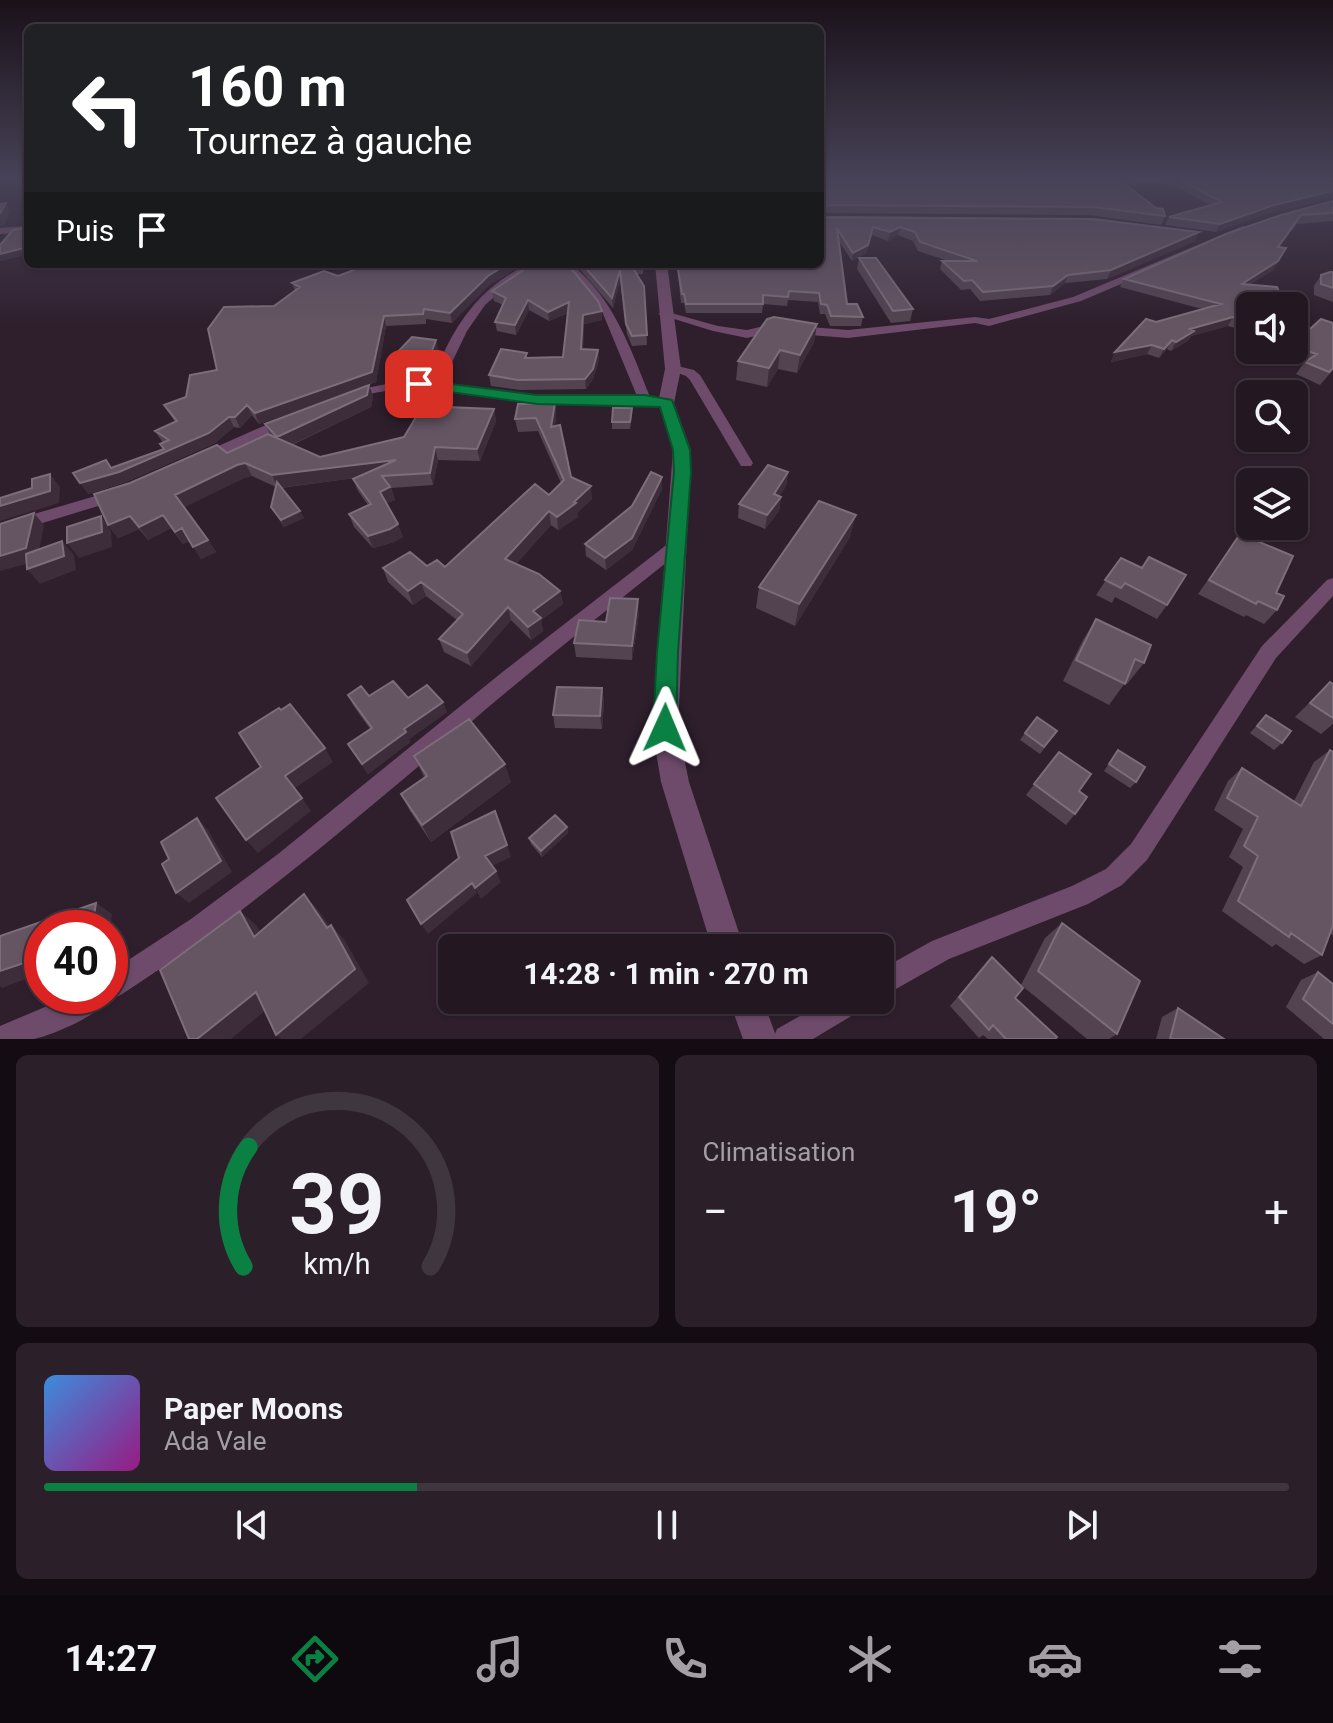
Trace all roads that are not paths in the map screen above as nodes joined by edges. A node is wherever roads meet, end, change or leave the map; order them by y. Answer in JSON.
{"nodes":[{"id":1,"x":1246,"y":227,"type":"edge"},
{"id":2,"x":24,"y":229,"type":"edge"},
{"id":3,"x":0,"y":231,"type":"edge"},
{"id":4,"x":1202,"y":236,"type":"edge"},
{"id":5,"x":1217,"y":238,"type":"junction"},
{"id":6,"x":529,"y":268,"type":"edge"},
{"id":7,"x":570,"y":268,"type":"edge"},
{"id":8,"x":661,"y":268,"type":"edge"},
{"id":9,"x":664,"y":314,"type":"junction"},
{"id":10,"x":673,"y":369,"type":"junction"},
{"id":11,"x":434,"y":384,"type":"junction"},
{"id":12,"x":341,"y":399,"type":"edge"},
{"id":13,"x":656,"y":402,"type":"junction"},
{"id":14,"x":301,"y":415,"type":"edge"},
{"id":15,"x":746,"y":463,"type":"dead end"},
{"id":16,"x":186,"y":466,"type":"edge"},
{"id":17,"x":132,"y":489,"type":"edge"},
{"id":18,"x":0,"y":530,"type":"edge"},
{"id":19,"x":675,"y":547,"type":"junction"},
{"id":20,"x":1333,"y":585,"type":"edge"},
{"id":21,"x":723,"y":934,"type":"edge"},
{"id":22,"x":128,"y":976,"type":"edge"},
{"id":23,"x":894,"y":977,"type":"edge"},
{"id":24,"x":63,"y":1014,"type":"edge"},
{"id":25,"x":751,"y":1014,"type":"edge"},
{"id":26,"x":830,"y":1014,"type":"edge"},
{"id":27,"x":3,"y":1039,"type":"edge"},
{"id":28,"x":760,"y":1039,"type":"edge"},
{"id":29,"x":787,"y":1039,"type":"edge"}],
"edges":[{"from":1,"to":5,"type":"street"},
{"from":2,"to":3,"type":"street"},
{"from":4,"to":5,"type":"street"},
{"from":5,"to":9,"type":"street"},
{"from":6,"to":11,"type":"street"},
{"from":7,"to":13,"type":"street"},
{"from":8,"to":9,"type":"street"},
{"from":9,"to":10,"type":"street"},
{"from":10,"to":13,"type":"street"},
{"from":10,"to":15,"type":"street"},
{"from":11,"to":12,"type":"street"},
{"from":11,"to":13,"type":"street"},
{"from":13,"to":19,"type":"street"},
{"from":14,"to":16,"type":"street"},
{"from":17,"to":18,"type":"street"},
{"from":19,"to":21,"type":"street"},
{"from":19,"to":22,"type":"street"},
{"from":20,"to":23,"type":"street"},
{"from":24,"to":27,"type":"street"},
{"from":25,"to":28,"type":"street"},
{"from":26,"to":29,"type":"street"}]}
